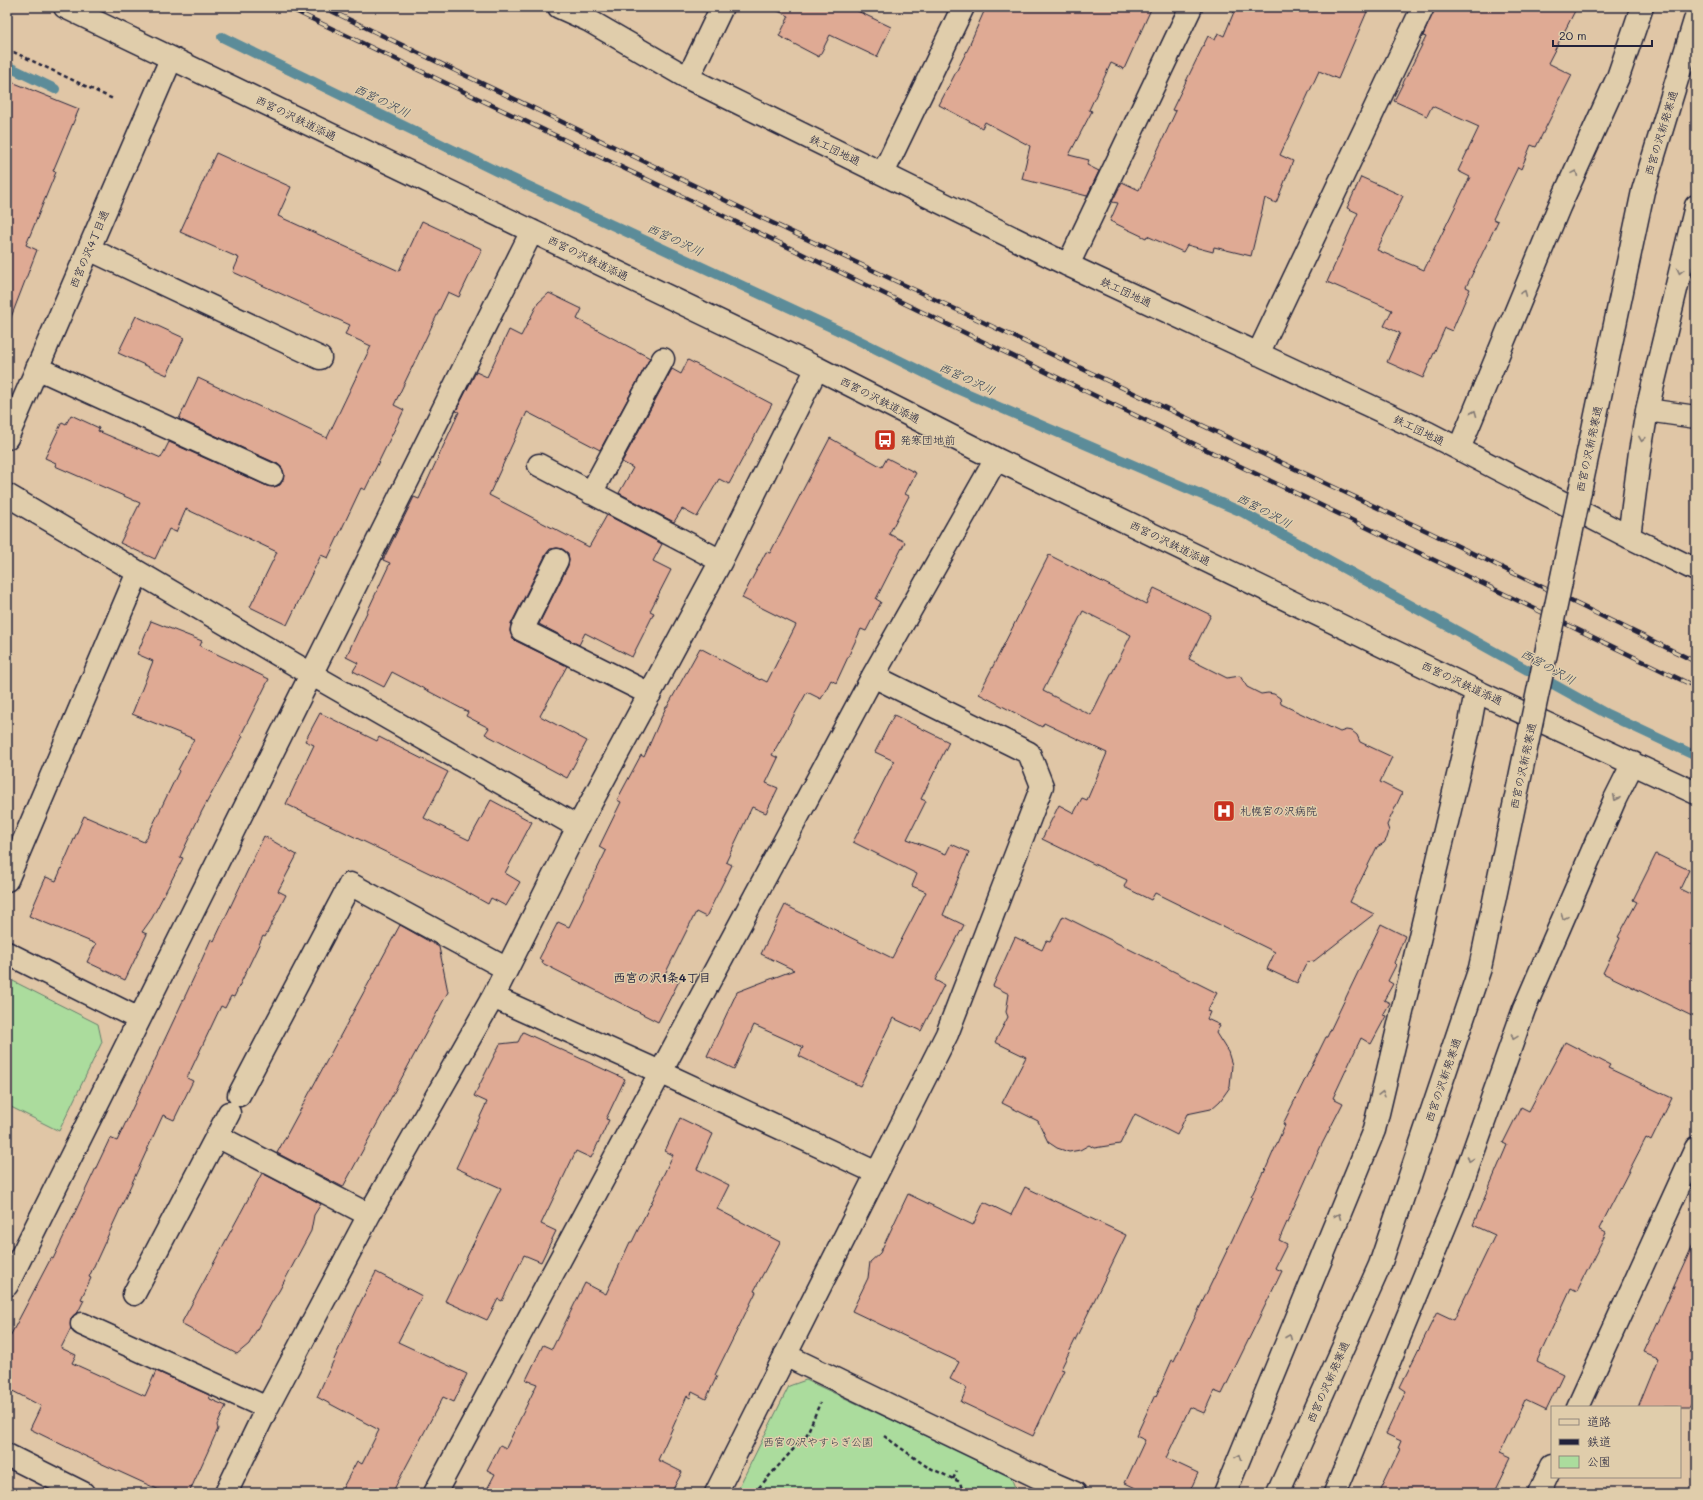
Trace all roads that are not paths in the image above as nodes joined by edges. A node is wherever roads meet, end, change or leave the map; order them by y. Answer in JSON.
{"nodes":[{"id":1,"x":65,"y":7,"type":"edge"},
{"id":2,"x":559,"y":7,"type":"edge"},
{"id":3,"x":722,"y":7,"type":"edge"},
{"id":4,"x":963,"y":7,"type":"edge"},
{"id":5,"x":1191,"y":7,"type":"edge"},
{"id":6,"x":1423,"y":7,"type":"edge"},
{"id":7,"x":1642,"y":7,"type":"edge"},
{"id":8,"x":591,"y":14,"type":"edge"},
{"id":9,"x":1696,"y":17,"type":"edge"},
{"id":10,"x":171,"y":59,"type":"junction"},
{"id":11,"x":688,"y":78,"type":"junction"},
{"id":12,"x":883,"y":173,"type":"junction"},
{"id":13,"x":1696,"y":206,"type":"edge"},
{"id":14,"x":532,"y":231,"type":"junction"},
{"id":15,"x":89,"y":249,"type":"junction"},
{"id":16,"x":1068,"y":265,"type":"junction"},
{"id":17,"x":1258,"y":354,"type":"junction"},
{"id":18,"x":320,"y":358,"type":"dead end"},
{"id":19,"x":663,"y":359,"type":"dead end"},
{"id":20,"x":37,"y":368,"type":"junction"},
{"id":21,"x":817,"y":368,"type":"junction"},
{"id":22,"x":1648,"y":410,"type":"junction"},
{"id":23,"x":1696,"y":417,"type":"edge"},
{"id":24,"x":7,"y":438,"type":"edge"},
{"id":25,"x":1459,"y":449,"type":"junction"},
{"id":26,"x":996,"y":459,"type":"junction"},
{"id":27,"x":539,"y":465,"type":"dead end"},
{"id":28,"x":272,"y":475,"type":"dead end"},
{"id":29,"x":591,"y":492,"type":"junction"},
{"id":30,"x":7,"y":495,"type":"edge"},
{"id":31,"x":1629,"y":537,"type":"junction"},
{"id":32,"x":557,"y":560,"type":"dead end"},
{"id":33,"x":721,"y":561,"type":"junction"},
{"id":34,"x":1696,"y":570,"type":"edge"},
{"id":35,"x":138,"y":572,"type":"junction"},
{"id":36,"x":311,"y":674,"type":"junction"},
{"id":37,"x":873,"y":676,"type":"junction"},
{"id":38,"x":1476,"y":690,"type":"junction"},
{"id":39,"x":650,"y":694,"type":"junction"},
{"id":40,"x":1633,"y":763,"type":"junction"},
{"id":41,"x":1696,"y":793,"type":"edge"},
{"id":42,"x":578,"y":827,"type":"junction"},
{"id":43,"x":7,"y":880,"type":"edge"},
{"id":44,"x":7,"y":953,"type":"edge"},
{"id":45,"x":507,"y":969,"type":"junction"},
{"id":46,"x":493,"y":997,"type":"junction"},
{"id":47,"x":139,"y":1020,"type":"junction"},
{"id":48,"x":660,"y":1072,"type":"junction"},
{"id":49,"x":217,"y":1136,"type":"junction"},
{"id":50,"x":1696,"y":1148,"type":"edge"},
{"id":51,"x":877,"y":1173,"type":"junction"},
{"id":52,"x":369,"y":1215,"type":"junction"},
{"id":53,"x":7,"y":1284,"type":"edge"},
{"id":54,"x":134,"y":1294,"type":"dead end"},
{"id":55,"x":82,"y":1324,"type":"dead end"},
{"id":56,"x":785,"y":1354,"type":"junction"},
{"id":57,"x":1578,"y":1406,"type":"edge"},
{"id":58,"x":267,"y":1408,"type":"junction"},
{"id":59,"x":7,"y":1455,"type":"edge"},
{"id":60,"x":1551,"y":1467,"type":"edge"},
{"id":61,"x":1036,"y":1485,"type":"edge"},
{"id":62,"x":83,"y":1493,"type":"edge"},
{"id":63,"x":226,"y":1493,"type":"edge"},
{"id":64,"x":435,"y":1493,"type":"edge"},
{"id":65,"x":716,"y":1493,"type":"edge"},
{"id":66,"x":1075,"y":1493,"type":"edge"},
{"id":67,"x":1225,"y":1493,"type":"edge"},
{"id":68,"x":1278,"y":1493,"type":"edge"},
{"id":69,"x":1335,"y":1493,"type":"edge"},
{"id":70,"x":1539,"y":1493,"type":"edge"}],
"edges":[{"from":1,"to":10,"type":"street","name":"西宮の沢鉄道添通"},
{"from":2,"to":8,"type":"street","name":"鉄工団地通"},
{"from":3,"to":11,"type":"street"},
{"from":4,"to":12,"type":"street"},
{"from":5,"to":16,"type":"street"},
{"from":6,"to":17,"type":"street"},
{"from":25,"to":7,"type":"street","one_way":true},
{"from":8,"to":11,"type":"street","name":"鉄工団地通"},
{"from":9,"to":68,"type":"street","name":"西宮の沢新発寒通","bridge":true},
{"from":10,"to":14,"type":"street","name":"西宮の沢鉄道添通"},
{"from":10,"to":15,"type":"street","name":"西宮の沢4丁目通"},
{"from":11,"to":12,"type":"street","name":"鉄工団地通"},
{"from":12,"to":16,"type":"street","name":"鉄工団地通"},
{"from":13,"to":22,"type":"street","one_way":true},
{"from":14,"to":21,"type":"street","name":"西宮の沢鉄道添通"},
{"from":14,"to":36,"type":"street"},
{"from":15,"to":18,"type":"street"},
{"from":15,"to":20,"type":"street","name":"西宮の沢4丁目通"},
{"from":16,"to":17,"type":"street","name":"鉄工団地通"},
{"from":17,"to":25,"type":"street","name":"鉄工団地通"},
{"from":19,"to":29,"type":"street"},
{"from":20,"to":24,"type":"street","name":"西宮の沢4丁目通"},
{"from":20,"to":28,"type":"street"},
{"from":21,"to":26,"type":"street","name":"西宮の沢鉄道添通"},
{"from":21,"to":33,"type":"street"},
{"from":22,"to":23,"type":"street"},
{"from":22,"to":31,"type":"street","one_way":true},
{"from":25,"to":31,"type":"street","name":"鉄工団地通"},
{"from":26,"to":37,"type":"street"},
{"from":26,"to":38,"type":"street","name":"西宮の沢鉄道添通"},
{"from":27,"to":29,"type":"street"},
{"from":29,"to":33,"type":"street"},
{"from":30,"to":35,"type":"street"},
{"from":31,"to":34,"type":"street","name":"鉄工団地通"},
{"from":32,"to":39,"type":"street"},
{"from":33,"to":39,"type":"street"},
{"from":35,"to":36,"type":"street"},
{"from":35,"to":43,"type":"street"},
{"from":36,"to":42,"type":"street"},
{"from":36,"to":47,"type":"street"},
{"from":37,"to":48,"type":"street"},
{"from":37,"to":51,"type":"street"},
{"from":38,"to":40,"type":"street","name":"西宮の沢鉄道添通"},
{"from":67,"to":38,"type":"street","one_way":true},
{"from":39,"to":42,"type":"street"},
{"from":40,"to":41,"type":"street","name":"西宮の沢鉄道添通"},
{"from":40,"to":69,"type":"street","one_way":true},
{"from":42,"to":45,"type":"street"},
{"from":44,"to":47,"type":"street"},
{"from":45,"to":46,"type":"street"},
{"from":45,"to":49,"type":"street"},
{"from":46,"to":48,"type":"street"},
{"from":46,"to":52,"type":"street"},
{"from":47,"to":53,"type":"street"},
{"from":48,"to":51,"type":"street"},
{"from":48,"to":64,"type":"street"},
{"from":49,"to":52,"type":"street"},
{"from":49,"to":54,"type":"street"},
{"from":50,"to":57,"type":"street"},
{"from":51,"to":56,"type":"street"},
{"from":52,"to":58,"type":"street"},
{"from":55,"to":58,"type":"street"},
{"from":56,"to":61,"type":"street"},
{"from":56,"to":65,"type":"street"},
{"from":58,"to":63,"type":"street"},
{"from":59,"to":62,"type":"street"},
{"from":60,"to":70,"type":"street"},
{"from":61,"to":66,"type":"street"}]}
